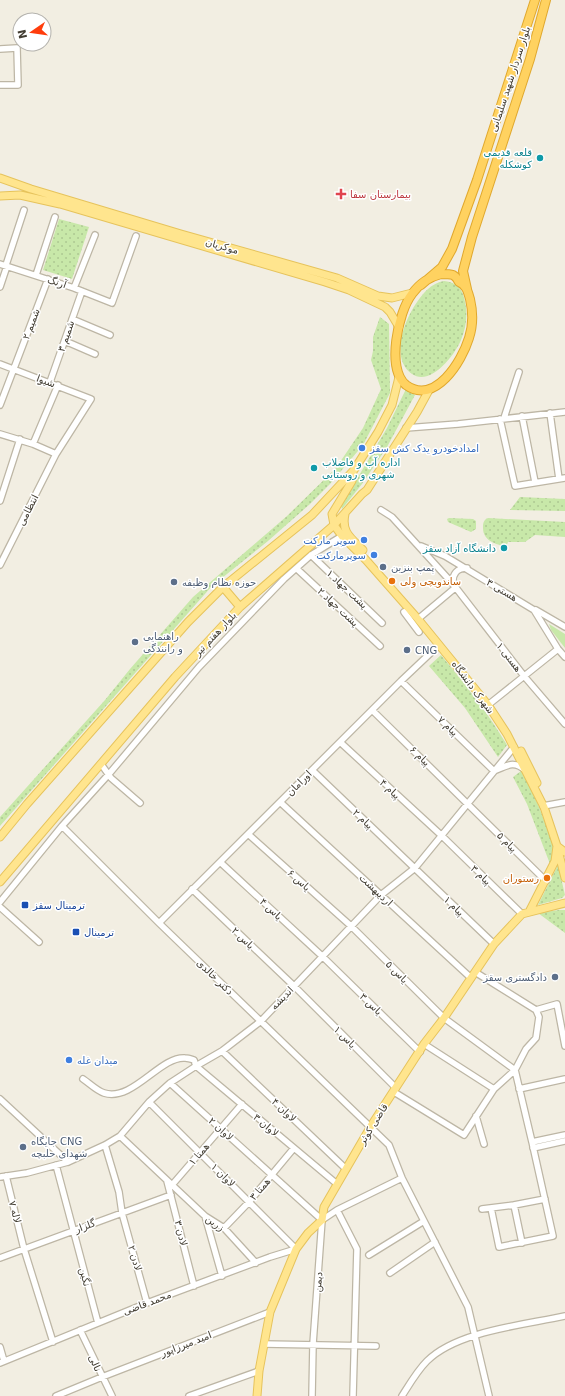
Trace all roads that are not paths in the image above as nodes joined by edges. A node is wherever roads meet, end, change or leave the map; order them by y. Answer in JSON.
{"nodes":[{"id":1,"x":535,"y":0,"type":"edge"},
{"id":2,"x":546,"y":0,"type":"edge"},
{"id":3,"x":0,"y":49,"type":"edge"},
{"id":4,"x":0,"y":85,"type":"edge"},
{"id":5,"x":0,"y":178,"type":"edge"},
{"id":6,"x":0,"y":196,"type":"edge"},
{"id":7,"x":24,"y":210,"type":"dead end"},
{"id":8,"x":55,"y":217,"type":"dead end"},
{"id":9,"x":95,"y":235,"type":"dead end"},
{"id":10,"x":136,"y":236,"type":"dead end"},
{"id":11,"x":4,"y":265,"type":"edge"},
{"id":12,"x":36,"y":275,"type":"junction"},
{"id":13,"x":48,"y":279,"type":"junction"},
{"id":14,"x":421,"y":285,"type":"junction"},
{"id":15,"x":0,"y":287,"type":"edge"},
{"id":16,"x":74,"y":288,"type":"junction"},
{"id":17,"x":467,"y":289,"type":"junction"},
{"id":18,"x":82,"y":291,"type":"junction"},
{"id":19,"x":412,"y":293,"type":"junction"},
{"id":20,"x":72,"y":319,"type":"junction"},
{"id":21,"x":399,"y":327,"type":"junction"},
{"id":22,"x":110,"y":335,"type":"dead end"},
{"id":23,"x":64,"y":341,"type":"junction"},
{"id":24,"x":95,"y":354,"type":"dead end"},
{"id":25,"x":0,"y":364,"type":"edge"},
{"id":26,"x":14,"y":369,"type":"junction"},
{"id":27,"x":519,"y":372,"type":"dead end"},
{"id":28,"x":399,"y":378,"type":"junction"},
{"id":29,"x":50,"y":382,"type":"junction"},
{"id":30,"x":58,"y":385,"type":"junction"},
{"id":31,"x":429,"y":390,"type":"junction"},
{"id":32,"x":91,"y":399,"type":"joint"},
{"id":33,"x":0,"y":405,"type":"edge"},
{"id":34,"x":565,"y":412,"type":"edge"},
{"id":35,"x":550,"y":413,"type":"junction"},
{"id":36,"x":522,"y":416,"type":"junction"},
{"id":37,"x":502,"y":418,"type":"junction"},
{"id":38,"x":406,"y":428,"type":"junction"},
{"id":39,"x":0,"y":434,"type":"edge"},
{"id":40,"x":20,"y":439,"type":"junction"},
{"id":41,"x":33,"y":444,"type":"junction"},
{"id":42,"x":56,"y":454,"type":"junction"},
{"id":43,"x":354,"y":470,"type":"junction"},
{"id":44,"x":562,"y":478,"type":"edge"},
{"id":45,"x":535,"y":482,"type":"junction"},
{"id":46,"x":0,"y":501,"type":"edge"},
{"id":47,"x":381,"y":510,"type":"dead end"},
{"id":48,"x":345,"y":514,"type":"junction"},
{"id":49,"x":334,"y":525,"type":"junction"},
{"id":50,"x":345,"y":538,"type":"junction"},
{"id":51,"x":419,"y":545,"type":"junction"},
{"id":52,"x":3,"y":554,"type":"edge"},
{"id":53,"x":311,"y":555,"type":"junction"},
{"id":54,"x":0,"y":565,"type":"edge"},
{"id":55,"x":467,"y":568,"type":"junction"},
{"id":56,"x":297,"y":569,"type":"junction"},
{"id":57,"x":223,"y":586,"type":"junction"},
{"id":58,"x":454,"y":586,"type":"junction"},
{"id":59,"x":240,"y":607,"type":"junction"},
{"id":60,"x":534,"y":610,"type":"junction"},
{"id":61,"x":404,"y":612,"type":"dead end"},
{"id":62,"x":420,"y":618,"type":"junction"},
{"id":63,"x":382,"y":623,"type":"dead end"},
{"id":64,"x":565,"y":627,"type":"edge"},
{"id":65,"x":419,"y":632,"type":"dead end"},
{"id":66,"x":439,"y":645,"type":"junction"},
{"id":67,"x":380,"y":646,"type":"dead end"},
{"id":68,"x":558,"y":649,"type":"junction"},
{"id":69,"x":565,"y":657,"type":"edge"},
{"id":70,"x":524,"y":676,"type":"junction"},
{"id":71,"x":401,"y":681,"type":"junction"},
{"id":72,"x":489,"y":704,"type":"junction"},
{"id":73,"x":372,"y":710,"type":"junction"},
{"id":74,"x":565,"y":724,"type":"edge"},
{"id":75,"x":340,"y":742,"type":"junction"},
{"id":76,"x":514,"y":747,"type":"junction"},
{"id":77,"x":101,"y":764,"type":"junction"},
{"id":78,"x":312,"y":770,"type":"junction"},
{"id":79,"x":494,"y":771,"type":"junction"},
{"id":80,"x":526,"y":771,"type":"junction"},
{"id":81,"x":108,"y":774,"type":"junction"},
{"id":82,"x":280,"y":802,"type":"junction"},
{"id":83,"x":565,"y":802,"type":"edge"},
{"id":84,"x":140,"y":803,"type":"dead end"},
{"id":85,"x":468,"y":803,"type":"junction"},
{"id":86,"x":546,"y":806,"type":"junction"},
{"id":87,"x":62,"y":826,"type":"junction"},
{"id":88,"x":248,"y":834,"type":"junction"},
{"id":89,"x":441,"y":836,"type":"junction"},
{"id":90,"x":0,"y":837,"type":"edge"},
{"id":91,"x":561,"y":849,"type":"edge"},
{"id":92,"x":220,"y":862,"type":"junction"},
{"id":93,"x":565,"y":862,"type":"edge"},
{"id":94,"x":415,"y":868,"type":"junction"},
{"id":95,"x":565,"y":878,"type":"edge"},
{"id":96,"x":546,"y":881,"type":"junction"},
{"id":97,"x":0,"y":882,"type":"edge"},
{"id":98,"x":192,"y":889,"type":"junction"},
{"id":99,"x":381,"y":895,"type":"junction"},
{"id":100,"x":0,"y":902,"type":"edge"},
{"id":101,"x":565,"y":903,"type":"edge"},
{"id":102,"x":0,"y":907,"type":"edge"},
{"id":103,"x":526,"y":913,"type":"junction"},
{"id":104,"x":159,"y":923,"type":"junction"},
{"id":105,"x":351,"y":926,"type":"junction"},
{"id":106,"x":39,"y":942,"type":"dead end"},
{"id":107,"x":494,"y":944,"type":"junction"},
{"id":108,"x":322,"y":956,"type":"junction"},
{"id":109,"x":473,"y":975,"type":"junction"},
{"id":110,"x":294,"y":986,"type":"junction"},
{"id":111,"x":536,"y":1010,"type":"junction"},
{"id":112,"x":444,"y":1018,"type":"junction"},
{"id":113,"x":260,"y":1021,"type":"junction"},
{"id":114,"x":424,"y":1044,"type":"junction"},
{"id":115,"x":565,"y":1046,"type":"edge"},
{"id":116,"x":222,"y":1052,"type":"junction"},
{"id":117,"x":420,"y":1052,"type":"junction"},
{"id":118,"x":196,"y":1066,"type":"junction"},
{"id":119,"x":514,"y":1070,"type":"junction"},
{"id":120,"x":83,"y":1079,"type":"dead end"},
{"id":121,"x":565,"y":1079,"type":"edge"},
{"id":122,"x":170,"y":1083,"type":"junction"},
{"id":123,"x":494,"y":1089,"type":"junction"},
{"id":124,"x":519,"y":1089,"type":"junction"},
{"id":125,"x":395,"y":1090,"type":"junction"},
{"id":126,"x":0,"y":1099,"type":"edge"},
{"id":127,"x":149,"y":1102,"type":"junction"},
{"id":128,"x":242,"y":1104,"type":"junction"},
{"id":129,"x":476,"y":1116,"type":"junction"},
{"id":130,"x":371,"y":1126,"type":"junction"},
{"id":131,"x":221,"y":1128,"type":"junction"},
{"id":132,"x":565,"y":1135,"type":"edge"},
{"id":133,"x":120,"y":1136,"type":"junction"},
{"id":134,"x":565,"y":1141,"type":"edge"},
{"id":135,"x":532,"y":1142,"type":"junction"},
{"id":136,"x":484,"y":1144,"type":"dead end"},
{"id":137,"x":105,"y":1145,"type":"junction"},
{"id":138,"x":294,"y":1148,"type":"junction"},
{"id":139,"x":533,"y":1148,"type":"junction"},
{"id":140,"x":200,"y":1153,"type":"junction"},
{"id":141,"x":68,"y":1162,"type":"junction"},
{"id":142,"x":56,"y":1165,"type":"junction"},
{"id":143,"x":346,"y":1169,"type":"junction"},
{"id":144,"x":272,"y":1174,"type":"junction"},
{"id":145,"x":3,"y":1177,"type":"edge"},
{"id":146,"x":402,"y":1178,"type":"junction"},
{"id":147,"x":169,"y":1183,"type":"junction"},
{"id":148,"x":336,"y":1184,"type":"junction"},
{"id":149,"x":171,"y":1195,"type":"junction"},
{"id":150,"x":545,"y":1198,"type":"junction"},
{"id":151,"x":249,"y":1202,"type":"junction"},
{"id":152,"x":514,"y":1205,"type":"junction"},
{"id":153,"x":491,"y":1208,"type":"junction"},
{"id":154,"x":482,"y":1209,"type":"dead end"},
{"id":155,"x":337,"y":1210,"type":"junction"},
{"id":156,"x":122,"y":1213,"type":"junction"},
{"id":157,"x":205,"y":1216,"type":"junction"},
{"id":158,"x":322,"y":1220,"type":"junction"},
{"id":159,"x":424,"y":1221,"type":"junction"},
{"id":160,"x":224,"y":1228,"type":"junction"},
{"id":161,"x":73,"y":1231,"type":"junction"},
{"id":162,"x":435,"y":1242,"type":"junction"},
{"id":163,"x":522,"y":1242,"type":"junction"},
{"id":164,"x":24,"y":1248,"type":"junction"},
{"id":165,"x":296,"y":1249,"type":"junction"},
{"id":166,"x":369,"y":1255,"type":"dead end"},
{"id":167,"x":0,"y":1258,"type":"edge"},
{"id":168,"x":256,"y":1263,"type":"junction"},
{"id":169,"x":390,"y":1273,"type":"dead end"},
{"id":170,"x":222,"y":1276,"type":"junction"},
{"id":171,"x":194,"y":1286,"type":"junction"},
{"id":172,"x":147,"y":1303,"type":"junction"},
{"id":173,"x":270,"y":1312,"type":"junction"},
{"id":174,"x":565,"y":1316,"type":"edge"},
{"id":175,"x":98,"y":1323,"type":"junction"},
{"id":176,"x":80,"y":1330,"type":"junction"},
{"id":177,"x":474,"y":1335,"type":"junction"},
{"id":178,"x":53,"y":1342,"type":"junction"},
{"id":179,"x":264,"y":1344,"type":"junction"},
{"id":180,"x":313,"y":1344,"type":"junction"},
{"id":181,"x":354,"y":1345,"type":"junction"},
{"id":182,"x":376,"y":1346,"type":"dead end"},
{"id":183,"x":0,"y":1347,"type":"edge"},
{"id":184,"x":2,"y":1362,"type":"edge"},
{"id":185,"x":259,"y":1371,"type":"junction"},
{"id":186,"x":102,"y":1377,"type":"junction"},
{"id":187,"x":56,"y":1396,"type":"edge"},
{"id":188,"x":112,"y":1396,"type":"edge"},
{"id":189,"x":189,"y":1396,"type":"edge"},
{"id":190,"x":258,"y":1396,"type":"edge"},
{"id":191,"x":312,"y":1396,"type":"edge"},
{"id":192,"x":353,"y":1396,"type":"edge"},
{"id":193,"x":402,"y":1396,"type":"edge"},
{"id":194,"x":489,"y":1396,"type":"edge"}],
"edges":[{"from":1,"to":14,"type":"highway","name":"بلوار سردار شهید سلیمانی"},
{"from":2,"to":17,"type":"highway","name":"بلوار سردار شهید سلیمانی"},
{"from":3,"to":4,"type":"street"},
{"from":5,"to":19,"type":"main road","name":"موکریان"},
{"from":6,"to":21,"type":"main road"},
{"from":7,"to":11,"type":"street"},
{"from":8,"to":12,"type":"street"},
{"from":9,"to":16,"type":"street"},
{"from":10,"to":18,"type":"street","name":"آرنگ"},
{"from":11,"to":12,"type":"street","name":"آرنگ"},
{"from":11,"to":15,"type":"street"},
{"from":12,"to":13,"type":"street","name":"آرنگ"},
{"from":13,"to":16,"type":"street","name":"آرنگ"},
{"from":13,"to":26,"type":"street","name":"شمیم ۲"},
{"from":14,"to":17,"type":"highway"},
{"from":14,"to":19,"type":"highway"},
{"from":16,"to":18,"type":"street","name":"آرنگ"},
{"from":17,"to":31,"type":"highway"},
{"from":18,"to":20,"type":"street","name":"شمیم ۳"},
{"from":19,"to":21,"type":"highway"},
{"from":20,"to":22,"type":"street"},
{"from":20,"to":23,"type":"street","name":"شمیم ۳"},
{"from":21,"to":28,"type":"highway"},
{"from":23,"to":24,"type":"street"},
{"from":23,"to":29,"type":"street","name":"شمیم ۳"},
{"from":25,"to":26,"type":"street","name":"شیوا"},
{"from":26,"to":29,"type":"street","name":"شیوا"},
{"from":26,"to":33,"type":"street","name":"شمیم ۲"},
{"from":27,"to":37,"type":"street"},
{"from":28,"to":31,"type":"highway"},
{"from":28,"to":43,"type":"main road"},
{"from":29,"to":30,"type":"street","name":"شیوا"},
{"from":30,"to":32,"type":"street","name":"شیوا"},
{"from":30,"to":41,"type":"street"},
{"from":31,"to":38,"type":"main road","name":"بلوار هفتم تیر"},
{"from":32,"to":42,"type":"street","name":"انتظامی"},
{"from":34,"to":35,"type":"street"},
{"from":35,"to":36,"type":"street"},
{"from":35,"to":44,"type":"street"},
{"from":36,"to":37,"type":"street"},
{"from":36,"to":45,"type":"street"},
{"from":37,"to":38,"type":"street"},
{"from":37,"to":45,"type":"street"},
{"from":38,"to":48,"type":"main road","name":"بلوار هفتم تیر"},
{"from":39,"to":40,"type":"street"},
{"from":40,"to":41,"type":"street"},
{"from":40,"to":46,"type":"street"},
{"from":41,"to":42,"type":"street"},
{"from":42,"to":52,"type":"street","name":"انتظامی"},
{"from":43,"to":49,"type":"main road"},
{"from":43,"to":57,"type":"main road"},
{"from":44,"to":45,"type":"street"},
{"from":47,"to":51,"type":"street","name":"هستی ۱"},
{"from":48,"to":49,"type":"main road","name":"بلوار هفتم تیر"},
{"from":48,"to":62,"type":"main road"},
{"from":49,"to":50,"type":"main road","name":"شهرک دانشگاه"},
{"from":49,"to":59,"type":"main road","name":"بلوار هفتم تیر"},
{"from":50,"to":53,"type":"street"},
{"from":50,"to":62,"type":"main road","name":"شهرک دانشگاه"},
{"from":51,"to":55,"type":"street","name":"هستی ۳"},
{"from":51,"to":58,"type":"street","name":"هستی ۱"},
{"from":52,"to":54,"type":"street","name":"انتظامی"},
{"from":53,"to":56,"type":"street"},
{"from":53,"to":63,"type":"street","name":"پشت جهاد ۱"},
{"from":55,"to":58,"type":"street"},
{"from":55,"to":60,"type":"street","name":"هستی ۳"},
{"from":56,"to":67,"type":"street","name":"پشت جهاد ۲"},
{"from":56,"to":81,"type":"street"},
{"from":57,"to":59,"type":"main road"},
{"from":57,"to":90,"type":"main road"},
{"from":58,"to":62,"type":"street"},
{"from":58,"to":70,"type":"street","name":"هستی ۱"},
{"from":59,"to":77,"type":"main road","name":"بلوار هفتم تیر"},
{"from":60,"to":64,"type":"street"},
{"from":60,"to":68,"type":"street","name":"هستی ۳"},
{"from":61,"to":65,"type":"street"},
{"from":62,"to":66,"type":"main road","name":"شهرک دانشگاه"},
{"from":62,"to":72,"type":"main road"},
{"from":66,"to":71,"type":"street","name":"اورامان"},
{"from":66,"to":72,"type":"main road","name":"شهرک دانشگاه"},
{"from":68,"to":69,"type":"street","name":"هستی ۳"},
{"from":68,"to":70,"type":"street"},
{"from":70,"to":72,"type":"street"},
{"from":70,"to":74,"type":"street","name":"هستی ۱"},
{"from":71,"to":73,"type":"street","name":"اورامان"},
{"from":71,"to":79,"type":"street","name":"پیام ۷"},
{"from":72,"to":76,"type":"main road","name":"شهرک دانشگاه"},
{"from":72,"to":86,"type":"main road"},
{"from":73,"to":75,"type":"street","name":"اورامان"},
{"from":73,"to":85,"type":"street","name":"پیام ۶"},
{"from":75,"to":78,"type":"street","name":"اورامان"},
{"from":75,"to":89,"type":"street","name":"پیام ۴"},
{"from":76,"to":79,"type":"street","name":"اندیشه"},
{"from":76,"to":80,"type":"main road","name":"شهرک دانشگاه"},
{"from":77,"to":81,"type":"street"},
{"from":77,"to":97,"type":"main road","name":"بلوار هفتم تیر"},
{"from":78,"to":82,"type":"street","name":"اورامان"},
{"from":78,"to":94,"type":"street","name":"پیام ۲"},
{"from":79,"to":80,"type":"street"},
{"from":79,"to":85,"type":"street","name":"اندیشه"},
{"from":80,"to":86,"type":"main road","name":"شهرک دانشگاه"},
{"from":81,"to":84,"type":"street"},
{"from":81,"to":87,"type":"street"},
{"from":82,"to":88,"type":"street","name":"اورامان"},
{"from":82,"to":99,"type":"street","name":"اردیبهشت"},
{"from":83,"to":86,"type":"street"},
{"from":85,"to":89,"type":"street","name":"اندیشه"},
{"from":85,"to":96,"type":"street","name":"پیام ۵"},
{"from":86,"to":91,"type":"main road","name":"شهرک دانشگاه"},
{"from":87,"to":100,"type":"street"},
{"from":87,"to":104,"type":"street","name":"دکتر خالدی"},
{"from":88,"to":92,"type":"street","name":"اورامان"},
{"from":88,"to":105,"type":"street","name":"یاس ۶"},
{"from":89,"to":94,"type":"street","name":"اندیشه"},
{"from":89,"to":103,"type":"street","name":"پیام ۳"},
{"from":91,"to":93,"type":"main road"},
{"from":91,"to":95,"type":"main road","name":"شهرک دانشگاه"},
{"from":91,"to":96,"type":"main road","name":"قاضی کوثر"},
{"from":92,"to":98,"type":"street","name":"اورامان"},
{"from":92,"to":108,"type":"street","name":"یاس ۴"},
{"from":94,"to":99,"type":"street","name":"اندیشه"},
{"from":94,"to":107,"type":"street","name":"پیام ۱"},
{"from":96,"to":103,"type":"main road","name":"قاضی کوثر"},
{"from":98,"to":104,"type":"street","name":"اورامان"},
{"from":98,"to":110,"type":"street","name":"یاس ۲"},
{"from":99,"to":105,"type":"street","name":"اندیشه"},
{"from":99,"to":109,"type":"street","name":"اردیبهشت"},
{"from":101,"to":103,"type":"main road"},
{"from":102,"to":106,"type":"street"},
{"from":103,"to":107,"type":"main road","name":"قاضی کوثر"},
{"from":104,"to":113,"type":"street","name":"دکتر خالدی"},
{"from":105,"to":108,"type":"street","name":"اندیشه"},
{"from":105,"to":112,"type":"street","name":"یاس ۵"},
{"from":107,"to":109,"type":"main road","name":"قاضی کوثر"},
{"from":108,"to":110,"type":"street","name":"اندیشه"},
{"from":108,"to":117,"type":"street","name":"یاس ۳"},
{"from":109,"to":111,"type":"street","name":"اردیبهشت"},
{"from":109,"to":112,"type":"main road","name":"قاضی کوثر"},
{"from":110,"to":113,"type":"street","name":"اندیشه"},
{"from":110,"to":125,"type":"street","name":"یاس ۱"},
{"from":111,"to":115,"type":"street"},
{"from":111,"to":119,"type":"street"},
{"from":112,"to":114,"type":"main road","name":"قاضی کوثر"},
{"from":112,"to":119,"type":"street","name":"یاس ۵"},
{"from":113,"to":116,"type":"street","name":"اندیشه"},
{"from":113,"to":130,"type":"street","name":"دکتر خالدی"},
{"from":114,"to":117,"type":"main road","name":"قاضی کوثر"},
{"from":114,"to":123,"type":"street"},
{"from":116,"to":118,"type":"street","name":"اندیشه"},
{"from":116,"to":143,"type":"street","name":"لاوان ۴"},
{"from":117,"to":125,"type":"main road","name":"قاضی کوثر"},
{"from":118,"to":120,"type":"street","name":"لاوان ۳"},
{"from":118,"to":122,"type":"street","name":"اندیشه"},
{"from":118,"to":128,"type":"street","name":"لاوان ۳"},
{"from":119,"to":123,"type":"street"},
{"from":119,"to":124,"type":"street"},
{"from":121,"to":124,"type":"street"},
{"from":122,"to":127,"type":"street","name":"اندیشه"},
{"from":122,"to":131,"type":"street","name":"لاوان ۲"},
{"from":123,"to":129,"type":"street"},
{"from":124,"to":135,"type":"street"},
{"from":125,"to":129,"type":"street","name":"یاس ۱"},
{"from":125,"to":130,"type":"main road","name":"قاضی کوثر"},
{"from":126,"to":141,"type":"street"},
{"from":127,"to":133,"type":"street","name":"اندیشه"},
{"from":127,"to":140,"type":"street","name":"لاوان ۱"},
{"from":128,"to":131,"type":"street","name":"همتا ۱"},
{"from":128,"to":138,"type":"street","name":"لاوان ۳"},
{"from":129,"to":136,"type":"street"},
{"from":130,"to":143,"type":"main road","name":"قاضی کوثر"},
{"from":130,"to":146,"type":"street","name":"دکتر خالدی"},
{"from":131,"to":140,"type":"street","name":"همتا ۱"},
{"from":131,"to":144,"type":"street","name":"لاوان ۲"},
{"from":132,"to":135,"type":"street"},
{"from":133,"to":137,"type":"street","name":"اندیشه"},
{"from":133,"to":147,"type":"street","name":"زرین"},
{"from":134,"to":139,"type":"street"},
{"from":135,"to":139,"type":"street"},
{"from":137,"to":141,"type":"street","name":"اندیشه"},
{"from":137,"to":156,"type":"street","name":"لادن ۲"},
{"from":138,"to":144,"type":"street","name":"همتا ۳"},
{"from":138,"to":148,"type":"street","name":"لاوان ۳"},
{"from":139,"to":150,"type":"street"},
{"from":140,"to":147,"type":"street","name":"همتا ۱"},
{"from":140,"to":151,"type":"street","name":"لاوان ۱"},
{"from":141,"to":142,"type":"street","name":"اندیشه"},
{"from":142,"to":145,"type":"street","name":"اندیشه"},
{"from":142,"to":161,"type":"street","name":"نگین"},
{"from":143,"to":148,"type":"main road","name":"قاضی کوثر"},
{"from":144,"to":151,"type":"street","name":"همتا ۳"},
{"from":144,"to":158,"type":"street","name":"لاوان ۲"},
{"from":145,"to":164,"type":"street","name":"لاله ۷"},
{"from":146,"to":155,"type":"street"},
{"from":146,"to":159,"type":"street","name":"دکتر خالدی"},
{"from":147,"to":149,"type":"street","name":"لادن ۳"},
{"from":147,"to":157,"type":"street","name":"زرین"},
{"from":148,"to":158,"type":"main road","name":"قاضی کوثر"},
{"from":149,"to":156,"type":"street","name":"گلزار"},
{"from":149,"to":171,"type":"street","name":"لادن ۳"},
{"from":150,"to":152,"type":"street"},
{"from":150,"to":163,"type":"street"},
{"from":151,"to":160,"type":"street","name":"همتا ۳"},
{"from":151,"to":165,"type":"street","name":"لاوان ۱"},
{"from":152,"to":153,"type":"street"},
{"from":152,"to":163,"type":"street"},
{"from":153,"to":154,"type":"street"},
{"from":153,"to":163,"type":"street"},
{"from":155,"to":158,"type":"street"},
{"from":155,"to":181,"type":"street"},
{"from":156,"to":161,"type":"street","name":"گلزار"},
{"from":156,"to":172,"type":"street","name":"لادن ۲"},
{"from":157,"to":160,"type":"street","name":"زرین"},
{"from":157,"to":170,"type":"street"},
{"from":158,"to":165,"type":"main road"},
{"from":158,"to":180,"type":"street","name":"دیمن"},
{"from":159,"to":162,"type":"street","name":"دکتر خالدی"},
{"from":159,"to":166,"type":"street"},
{"from":160,"to":168,"type":"street","name":"زرین"},
{"from":161,"to":164,"type":"street","name":"گلزار"},
{"from":161,"to":175,"type":"street","name":"نگین"},
{"from":162,"to":169,"type":"street"},
{"from":162,"to":177,"type":"street","name":"دکتر خالدی"},
{"from":164,"to":167,"type":"street","name":"گلزار"},
{"from":164,"to":178,"type":"street","name":"لاله ۷"},
{"from":165,"to":168,"type":"street","name":"محمد قاضی"},
{"from":165,"to":173,"type":"main road"},
{"from":168,"to":170,"type":"street","name":"محمد قاضی"},
{"from":170,"to":171,"type":"street","name":"محمد قاضی"},
{"from":171,"to":172,"type":"street","name":"محمد قاضی"},
{"from":172,"to":175,"type":"street","name":"محمد قاضی"},
{"from":173,"to":179,"type":"main road"},
{"from":173,"to":186,"type":"street","name":"امید میرزاپور"},
{"from":174,"to":177,"type":"street"},
{"from":175,"to":176,"type":"street","name":"محمد قاضی"},
{"from":176,"to":178,"type":"street","name":"محمد قاضی"},
{"from":176,"to":186,"type":"street","name":"نالی"},
{"from":177,"to":193,"type":"street"},
{"from":177,"to":194,"type":"street","name":"دکتر خالدی"},
{"from":178,"to":184,"type":"street","name":"محمد قاضی"},
{"from":179,"to":180,"type":"street"},
{"from":179,"to":185,"type":"main road"},
{"from":180,"to":181,"type":"street"},
{"from":180,"to":191,"type":"street","name":"دیمن"},
{"from":181,"to":182,"type":"street"},
{"from":181,"to":192,"type":"street"},
{"from":183,"to":184,"type":"street"},
{"from":185,"to":189,"type":"street"},
{"from":185,"to":190,"type":"main road"},
{"from":186,"to":187,"type":"street","name":"امید میرزاپور"},
{"from":186,"to":188,"type":"street","name":"نالی"}]}
